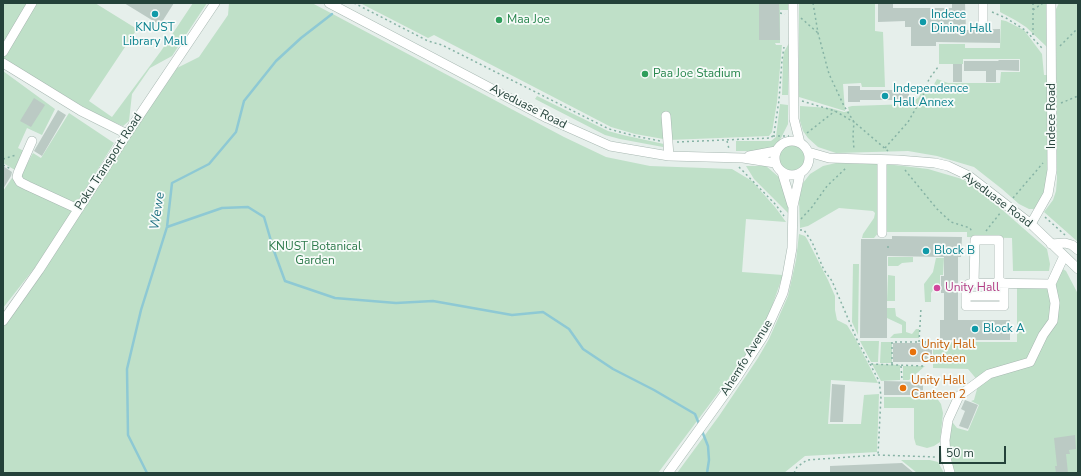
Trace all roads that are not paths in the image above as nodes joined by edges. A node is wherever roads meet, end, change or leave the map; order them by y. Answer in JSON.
{"nodes":[{"id":1,"x":32,"y":3,"type":"edge"},
{"id":2,"x":215,"y":3,"type":"edge"},
{"id":3,"x":329,"y":3,"type":"edge"},
{"id":4,"x":793,"y":3,"type":"edge"},
{"id":5,"x":1051,"y":3,"type":"edge"},
{"id":6,"x":983,"y":6,"type":"edge"},
{"id":7,"x":983,"y":22,"type":"dead end"},
{"id":8,"x":3,"y":52,"type":"edge"},
{"id":9,"x":3,"y":63,"type":"edge"},
{"id":10,"x":666,"y":116,"type":"dead end"},
{"id":11,"x":127,"y":134,"type":"junction"},
{"id":12,"x":793,"y":139,"type":"junction"},
{"id":13,"x":32,"y":141,"type":"dead end"},
{"id":14,"x":776,"y":151,"type":"junction"},
{"id":15,"x":808,"y":152,"type":"junction"},
{"id":16,"x":669,"y":156,"type":"junction"},
{"id":17,"x":743,"y":158,"type":"junction"},
{"id":18,"x":829,"y":158,"type":"junction"},
{"id":19,"x":882,"y":160,"type":"junction"},
{"id":20,"x":775,"y":163,"type":"junction"},
{"id":21,"x":808,"y":164,"type":"junction"},
{"id":22,"x":782,"y":172,"type":"junction"},
{"id":23,"x":800,"y":174,"type":"junction"},
{"id":24,"x":793,"y":206,"type":"junction"},
{"id":25,"x":78,"y":209,"type":"junction"},
{"id":26,"x":1031,"y":224,"type":"junction"},
{"id":27,"x":882,"y":233,"type":"dead end"},
{"id":28,"x":1051,"y":244,"type":"junction"},
{"id":29,"x":1078,"y":250,"type":"edge"},
{"id":30,"x":1064,"y":256,"type":"junction"},
{"id":31,"x":1078,"y":270,"type":"edge"},
{"id":32,"x":974,"y":283,"type":"junction"},
{"id":33,"x":1002,"y":283,"type":"junction"},
{"id":34,"x":1051,"y":284,"type":"junction"},
{"id":35,"x":3,"y":320,"type":"edge"},
{"id":36,"x":668,"y":473,"type":"edge"},
{"id":37,"x":950,"y":473,"type":"edge"}],
"edges":[{"from":1,"to":8,"type":"street"},
{"from":2,"to":11,"type":"street","name":"Poku Transport Road"},
{"from":3,"to":16,"type":"street","name":"Ayeduase Road"},
{"from":4,"to":12,"type":"street"},
{"from":5,"to":26,"type":"street","name":"Indece Road"},
{"from":6,"to":7,"type":"street"},
{"from":9,"to":11,"type":"street"},
{"from":10,"to":16,"type":"street"},
{"from":11,"to":25,"type":"street","name":"Poku Transport Road"},
{"from":12,"to":14,"type":"street"},
{"from":12,"to":15,"type":"street"},
{"from":13,"to":25,"type":"street"},
{"from":14,"to":17,"type":"street","name":"Ayeduase Road"},
{"from":14,"to":20,"type":"street"},
{"from":15,"to":18,"type":"street","name":"Ayeduase Road"},
{"from":15,"to":21,"type":"street"},
{"from":16,"to":17,"type":"street","name":"Ayeduase Road"},
{"from":17,"to":20,"type":"street","name":"Ayeduase Road"},
{"from":18,"to":19,"type":"street","name":"Ayeduase Road"},
{"from":18,"to":21,"type":"street","name":"Ayeduase Road"},
{"from":19,"to":26,"type":"street","name":"Ayeduase Road"},
{"from":19,"to":27,"type":"street"},
{"from":20,"to":22,"type":"street"},
{"from":21,"to":23,"type":"street"},
{"from":22,"to":23,"type":"street"},
{"from":22,"to":24,"type":"street","name":"Ahemfo Avenue"},
{"from":23,"to":24,"type":"street","name":"Ahemfo Avenue"},
{"from":24,"to":36,"type":"street","name":"Ahemfo Avenue"},
{"from":25,"to":35,"type":"street","name":"Poku Transport Road"},
{"from":26,"to":28,"type":"street","name":"Ayeduase Road"},
{"from":28,"to":29,"type":"street"},
{"from":28,"to":30,"type":"street","name":"Ayeduase Road"},
{"from":30,"to":31,"type":"street","name":"Ayeduase Road"},
{"from":30,"to":34,"type":"street"},
{"from":32,"to":33,"type":"street"},
{"from":32,"to":33,"type":"street"},
{"from":32,"to":33,"type":"street"},
{"from":33,"to":34,"type":"street"},
{"from":34,"to":37,"type":"street"}]}
